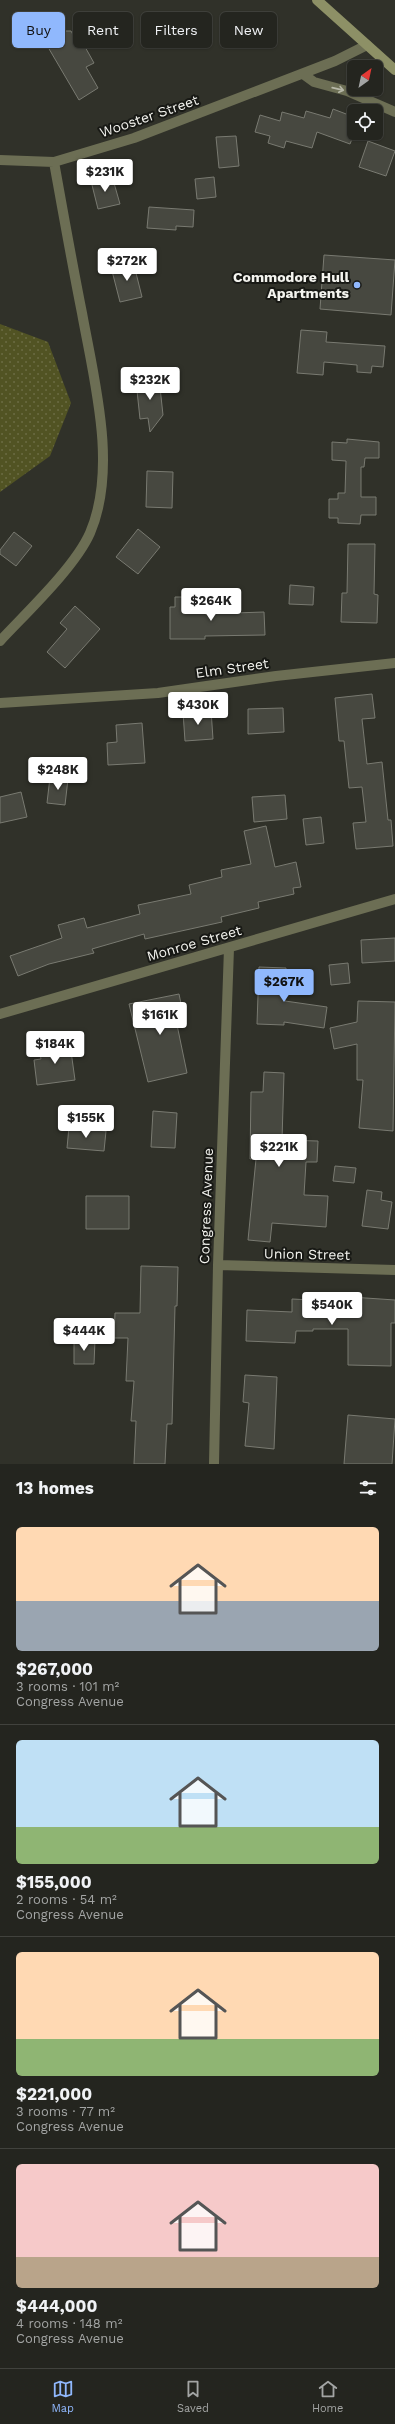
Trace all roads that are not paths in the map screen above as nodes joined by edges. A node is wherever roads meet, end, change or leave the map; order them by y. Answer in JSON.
{"nodes":[{"id":1,"x":317,"y":0,"type":"edge"},
{"id":2,"x":367,"y":45,"type":"junction"},
{"id":3,"x":395,"y":70,"type":"edge"},
{"id":4,"x":303,"y":74,"type":"junction"},
{"id":5,"x":395,"y":112,"type":"edge"},
{"id":6,"x":0,"y":160,"type":"edge"},
{"id":7,"x":54,"y":162,"type":"junction"},
{"id":8,"x":0,"y":641,"type":"edge"},
{"id":9,"x":395,"y":663,"type":"edge"},
{"id":10,"x":0,"y":703,"type":"edge"},
{"id":11,"x":395,"y":899,"type":"edge"},
{"id":12,"x":229,"y":948,"type":"junction"},
{"id":13,"x":0,"y":1014,"type":"edge"},
{"id":14,"x":218,"y":1266,"type":"junction"},
{"id":15,"x":395,"y":1270,"type":"edge"},
{"id":16,"x":214,"y":1464,"type":"edge"}],
"edges":[{"from":1,"to":2,"type":"main road"},
{"from":2,"to":3,"type":"main road"},
{"from":2,"to":4,"type":"street","name":"Wooster Street"},
{"from":4,"to":5,"type":"street","one_way":true},
{"from":4,"to":7,"type":"street","name":"Wooster Street"},
{"from":6,"to":7,"type":"street","name":"Wooster Street"},
{"from":7,"to":8,"type":"street"},
{"from":9,"to":10,"type":"street","name":"Elm Street"},
{"from":11,"to":12,"type":"street","name":"Monroe Street"},
{"from":12,"to":13,"type":"street","name":"Monroe Street"},
{"from":12,"to":14,"type":"street","name":"Congress Avenue"},
{"from":14,"to":15,"type":"street","name":"Union Street"},
{"from":14,"to":16,"type":"street","name":"Congress Avenue"}]}
